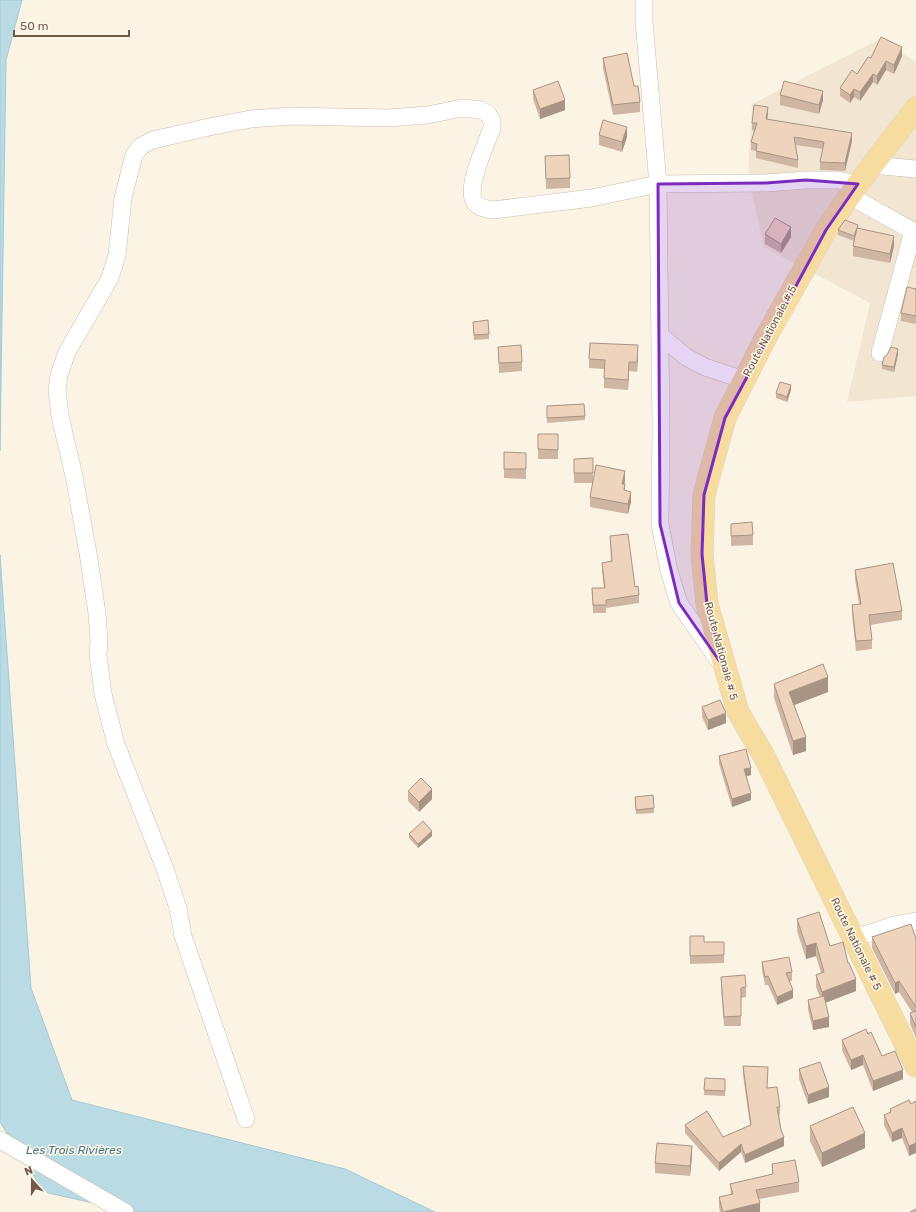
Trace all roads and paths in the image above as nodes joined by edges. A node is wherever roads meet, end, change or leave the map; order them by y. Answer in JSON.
{"nodes":[{"id":1,"x":644,"y":0,"type":"edge"},
{"id":2,"x":916,"y":108,"type":"edge"},
{"id":3,"x":872,"y":165,"type":"junction"},
{"id":4,"x":916,"y":169,"type":"edge"},
{"id":5,"x":658,"y":184,"type":"junction"},
{"id":6,"x":854,"y":190,"type":"junction"},
{"id":7,"x":914,"y":224,"type":"edge"},
{"id":8,"x":660,"y":334,"type":"junction"},
{"id":9,"x":880,"y":354,"type":"dead end"},
{"id":10,"x":744,"y":380,"type":"junction"},
{"id":11,"x":725,"y":669,"type":"junction"},
{"id":12,"x":916,"y":921,"type":"edge"},
{"id":13,"x":853,"y":937,"type":"junction"},
{"id":14,"x":916,"y":1066,"type":"edge"},
{"id":15,"x":246,"y":1119,"type":"dead end"},
{"id":16,"x":0,"y":1140,"type":"edge"},
{"id":17,"x":125,"y":1212,"type":"edge"}],
"edges":[{"from":1,"to":5,"type":"street"},
{"from":2,"to":3,"type":"main road","name":"Route Nationale # 5"},
{"from":3,"to":4,"type":"street"},
{"from":3,"to":6,"type":"main road","name":"Route Nationale # 5"},
{"from":5,"to":6,"type":"street"},
{"from":5,"to":8,"type":"street"},
{"from":5,"to":15,"type":"street"},
{"from":6,"to":7,"type":"street"},
{"from":6,"to":10,"type":"main road","name":"Route Nationale # 5"},
{"from":7,"to":9,"type":"street"},
{"from":8,"to":10,"type":"street"},
{"from":8,"to":11,"type":"street"},
{"from":10,"to":11,"type":"main road","name":"Route Nationale # 5"},
{"from":11,"to":13,"type":"main road","name":"Route Nationale # 5"},
{"from":12,"to":13,"type":"street"},
{"from":13,"to":14,"type":"main road","name":"Route Nationale # 5"},
{"from":16,"to":17,"type":"street"}]}
